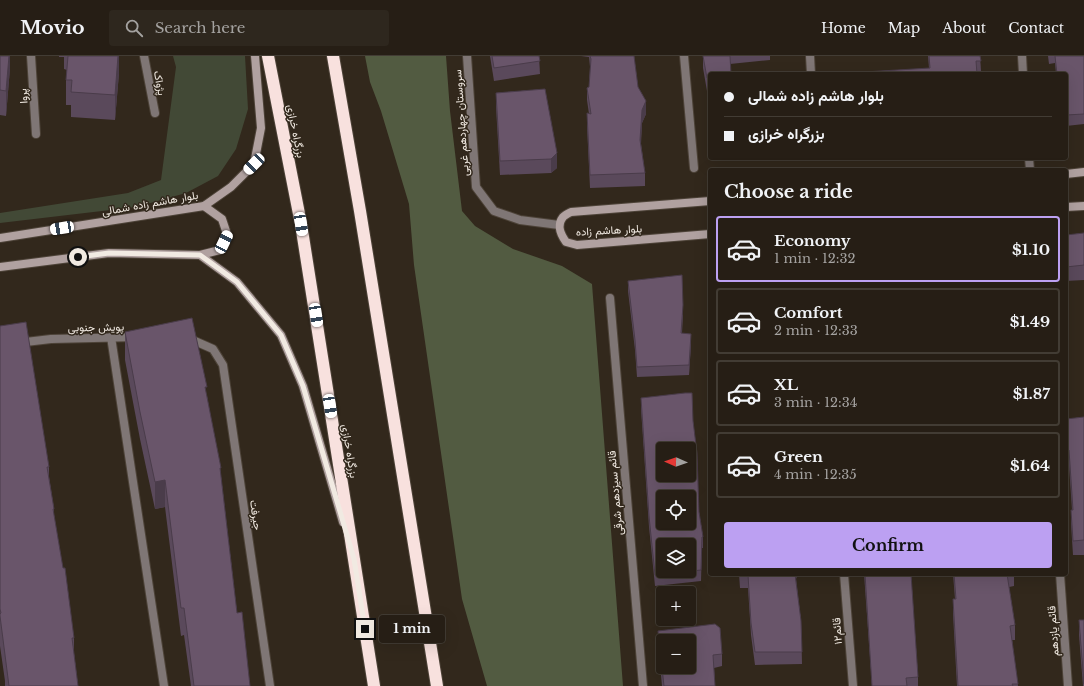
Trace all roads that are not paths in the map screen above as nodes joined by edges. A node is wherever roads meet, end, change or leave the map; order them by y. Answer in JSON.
{"nodes":[{"id":1,"x":31,"y":56,"type":"edge"},
{"id":2,"x":144,"y":56,"type":"edge"},
{"id":3,"x":255,"y":56,"type":"edge"},
{"id":4,"x":268,"y":56,"type":"edge"},
{"id":5,"x":333,"y":56,"type":"edge"},
{"id":6,"x":467,"y":56,"type":"edge"},
{"id":7,"x":684,"y":56,"type":"edge"},
{"id":8,"x":810,"y":56,"type":"edge"},
{"id":9,"x":1022,"y":56,"type":"edge"},
{"id":10,"x":811,"y":72,"type":"edge"},
{"id":11,"x":1023,"y":72,"type":"edge"},
{"id":12,"x":155,"y":113,"type":"dead end"},
{"id":13,"x":36,"y":134,"type":"dead end"},
{"id":14,"x":694,"y":168,"type":"dead end"},
{"id":15,"x":1084,"y":172,"type":"edge"},
{"id":16,"x":1068,"y":174,"type":"edge"},
{"id":17,"x":708,"y":201,"type":"edge"},
{"id":18,"x":204,"y":206,"type":"junction"},
{"id":19,"x":1084,"y":206,"type":"edge"},
{"id":20,"x":1068,"y":207,"type":"edge"},
{"id":21,"x":559,"y":225,"type":"junction"},
{"id":22,"x":708,"y":234,"type":"edge"},
{"id":23,"x":0,"y":238,"type":"edge"},
{"id":24,"x":200,"y":255,"type":"junction"},
{"id":25,"x":0,"y":267,"type":"edge"},
{"id":26,"x":610,"y":298,"type":"dead end"},
{"id":27,"x":177,"y":336,"type":"edge"},
{"id":28,"x":148,"y":337,"type":"edge"},
{"id":29,"x":111,"y":338,"type":"junction"},
{"id":30,"x":0,"y":345,"type":"edge"},
{"id":31,"x":354,"y":559,"type":"junction"},
{"id":32,"x":844,"y":576,"type":"edge"},
{"id":33,"x":1060,"y":576,"type":"edge"},
{"id":34,"x":164,"y":686,"type":"edge"},
{"id":35,"x":270,"y":686,"type":"edge"},
{"id":36,"x":374,"y":686,"type":"edge"},
{"id":37,"x":437,"y":686,"type":"edge"},
{"id":38,"x":643,"y":686,"type":"edge"},
{"id":39,"x":853,"y":686,"type":"edge"},
{"id":40,"x":1068,"y":686,"type":"edge"}],
"edges":[{"from":1,"to":13,"type":"street","name":"پروا"},
{"from":2,"to":12,"type":"street","name":"پژواک"},
{"from":3,"to":18,"type":"street","name":"بلوار هاشم زاده شمالی"},
{"from":4,"to":31,"type":"highway","name":"بزرگراه خرازی"},
{"from":5,"to":37,"type":"highway"},
{"from":6,"to":21,"type":"street","name":"سروستان چهاردهم غربی"},
{"from":7,"to":14,"type":"street"},
{"from":8,"to":10,"type":"street"},
{"from":9,"to":11,"type":"street"},
{"from":15,"to":16,"type":"street"},
{"from":17,"to":21,"type":"street","name":"بلوار هاشم زاده"},
{"from":18,"to":23,"type":"street","name":"بلوار هاشم زاده شمالی"},
{"from":18,"to":24,"type":"street"},
{"from":19,"to":20,"type":"street"},
{"from":21,"to":22,"type":"street","name":"بلوار هاشم زاده"},
{"from":24,"to":25,"type":"street"},
{"from":24,"to":31,"type":"street"},
{"from":26,"to":38,"type":"street","name":"قائم سیزدهم شرقی"},
{"from":27,"to":35,"type":"street","name":"جيرفت"},
{"from":28,"to":29,"type":"street","name":"پویش جنوبی"},
{"from":29,"to":30,"type":"street","name":"پویش جنوبی"},
{"from":29,"to":34,"type":"street"},
{"from":31,"to":36,"type":"highway","name":"بزرگراه خرازی"},
{"from":32,"to":39,"type":"street","name":"قائم۱۲"},
{"from":33,"to":40,"type":"street","name":"قائم یازدهم"}]}
